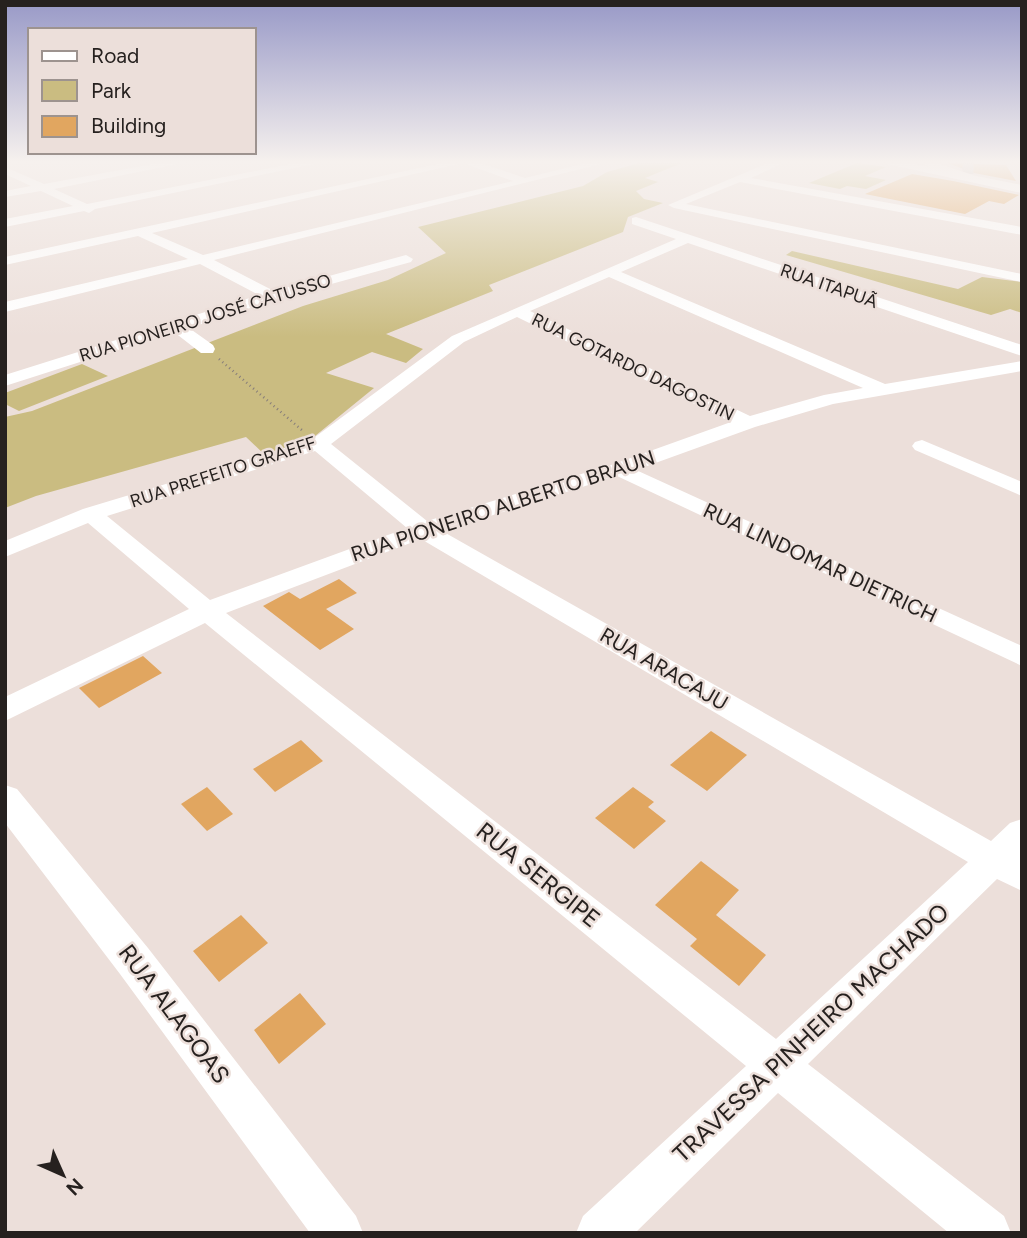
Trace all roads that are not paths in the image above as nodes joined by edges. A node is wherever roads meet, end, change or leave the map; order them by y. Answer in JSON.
{"nodes":[{"id":1,"x":114,"y":221,"type":"edge"},
{"id":2,"x":191,"y":221,"type":"edge"},
{"id":3,"x":363,"y":221,"type":"edge"},
{"id":4,"x":649,"y":221,"type":"edge"},
{"id":5,"x":737,"y":221,"type":"edge"},
{"id":6,"x":967,"y":221,"type":"edge"},
{"id":7,"x":845,"y":226,"type":"dead end"},
{"id":8,"x":1022,"y":231,"type":"edge"},
{"id":9,"x":139,"y":232,"type":"junction"},
{"id":10,"x":824,"y":237,"type":"junction"},
{"id":11,"x":688,"y":238,"type":"junction"},
{"id":12,"x":406,"y":258,"type":"dead end"},
{"id":13,"x":203,"y":260,"type":"junction"},
{"id":14,"x":5,"y":261,"type":"edge"},
{"id":15,"x":609,"y":272,"type":"junction"},
{"id":16,"x":1022,"y":278,"type":"edge"},
{"id":17,"x":272,"y":296,"type":"junction"},
{"id":18,"x":5,"y":307,"type":"edge"},
{"id":19,"x":517,"y":311,"type":"junction"},
{"id":20,"x":176,"y":326,"type":"junction"},
{"id":21,"x":207,"y":349,"type":"road end"},
{"id":22,"x":1022,"y":352,"type":"edge"},
{"id":23,"x":1022,"y":366,"type":"edge"},
{"id":24,"x":5,"y":381,"type":"edge"},
{"id":25,"x":881,"y":389,"type":"junction"},
{"id":26,"x":748,"y":423,"type":"junction"},
{"id":27,"x":318,"y":444,"type":"junction"},
{"id":28,"x":922,"y":446,"type":"dead end"},
{"id":29,"x":618,"y":469,"type":"junction"},
{"id":30,"x":1022,"y":490,"type":"edge"},
{"id":31,"x":91,"y":514,"type":"junction"},
{"id":32,"x":423,"y":530,"type":"junction"},
{"id":33,"x":5,"y":550,"type":"edge"},
{"id":34,"x":208,"y":611,"type":"junction"},
{"id":35,"x":1022,"y":657,"type":"edge"},
{"id":36,"x":5,"y":710,"type":"edge"},
{"id":37,"x":5,"y":798,"type":"edge"},
{"id":38,"x":1013,"y":856,"type":"edge"},
{"id":39,"x":776,"y":1065,"type":"junction"},
{"id":40,"x":339,"y":1233,"type":"edge"},
{"id":41,"x":600,"y":1233,"type":"edge"},
{"id":42,"x":987,"y":1233,"type":"edge"}],
"edges":[{"from":1,"to":9,"type":"street"},
{"from":2,"to":9,"type":"street"},
{"from":3,"to":13,"type":"street"},
{"from":4,"to":11,"type":"street","name":"RUA ITAPUÃ"},
{"from":5,"to":10,"type":"street"},
{"from":6,"to":8,"type":"street"},
{"from":7,"to":10,"type":"street"},
{"from":9,"to":13,"type":"street"},
{"from":9,"to":14,"type":"street"},
{"from":10,"to":16,"type":"street"},
{"from":11,"to":15,"type":"street","name":"RUA PREFEITO GRAEFF"},
{"from":11,"to":22,"type":"street","name":"RUA ITAPUÃ"},
{"from":12,"to":17,"type":"street","name":"RUA PIONEIRO JOSÉ CATUSSO"},
{"from":13,"to":17,"type":"street"},
{"from":13,"to":18,"type":"street"},
{"from":15,"to":19,"type":"street","name":"RUA PREFEITO GRAEFF"},
{"from":15,"to":25,"type":"street"},
{"from":17,"to":20,"type":"street","name":"RUA PIONEIRO JOSÉ CATUSSO"},
{"from":19,"to":26,"type":"street","name":"RUA GOTARDO DAGOSTIN"},
{"from":19,"to":27,"type":"street","name":"RUA PREFEITO GRAEFF"},
{"from":20,"to":21,"type":"street"},
{"from":20,"to":24,"type":"street","name":"RUA PIONEIRO JOSÉ CATUSSO"},
{"from":23,"to":25,"type":"street","name":"RUA PIONEIRO ALBERTO BRAUN"},
{"from":25,"to":26,"type":"street","name":"RUA PIONEIRO ALBERTO BRAUN"},
{"from":26,"to":29,"type":"street","name":"RUA PIONEIRO ALBERTO BRAUN"},
{"from":27,"to":31,"type":"street","name":"RUA PREFEITO GRAEFF"},
{"from":27,"to":32,"type":"street","name":"RUA ARACAJU"},
{"from":28,"to":30,"type":"street"},
{"from":29,"to":32,"type":"street","name":"RUA PIONEIRO ALBERTO BRAUN"},
{"from":29,"to":35,"type":"street","name":"RUA LINDOMAR DIETRICH"},
{"from":31,"to":33,"type":"street","name":"RUA PREFEITO GRAEFF"},
{"from":31,"to":34,"type":"street","name":"RUA SERGIPE"},
{"from":32,"to":34,"type":"street","name":"RUA PIONEIRO ALBERTO BRAUN"},
{"from":32,"to":38,"type":"street","name":"RUA ARACAJU"},
{"from":34,"to":36,"type":"street","name":"RUA PIONEIRO ALBERTO BRAUN"},
{"from":34,"to":39,"type":"street","name":"RUA SERGIPE"},
{"from":37,"to":40,"type":"street","name":"RUA ALAGOAS"},
{"from":38,"to":39,"type":"street","name":"TRAVESSA PINHEIRO MACHADO"},
{"from":39,"to":41,"type":"street","name":"TRAVESSA PINHEIRO MACHADO"},
{"from":39,"to":42,"type":"street","name":"RUA SERGIPE"}]}
